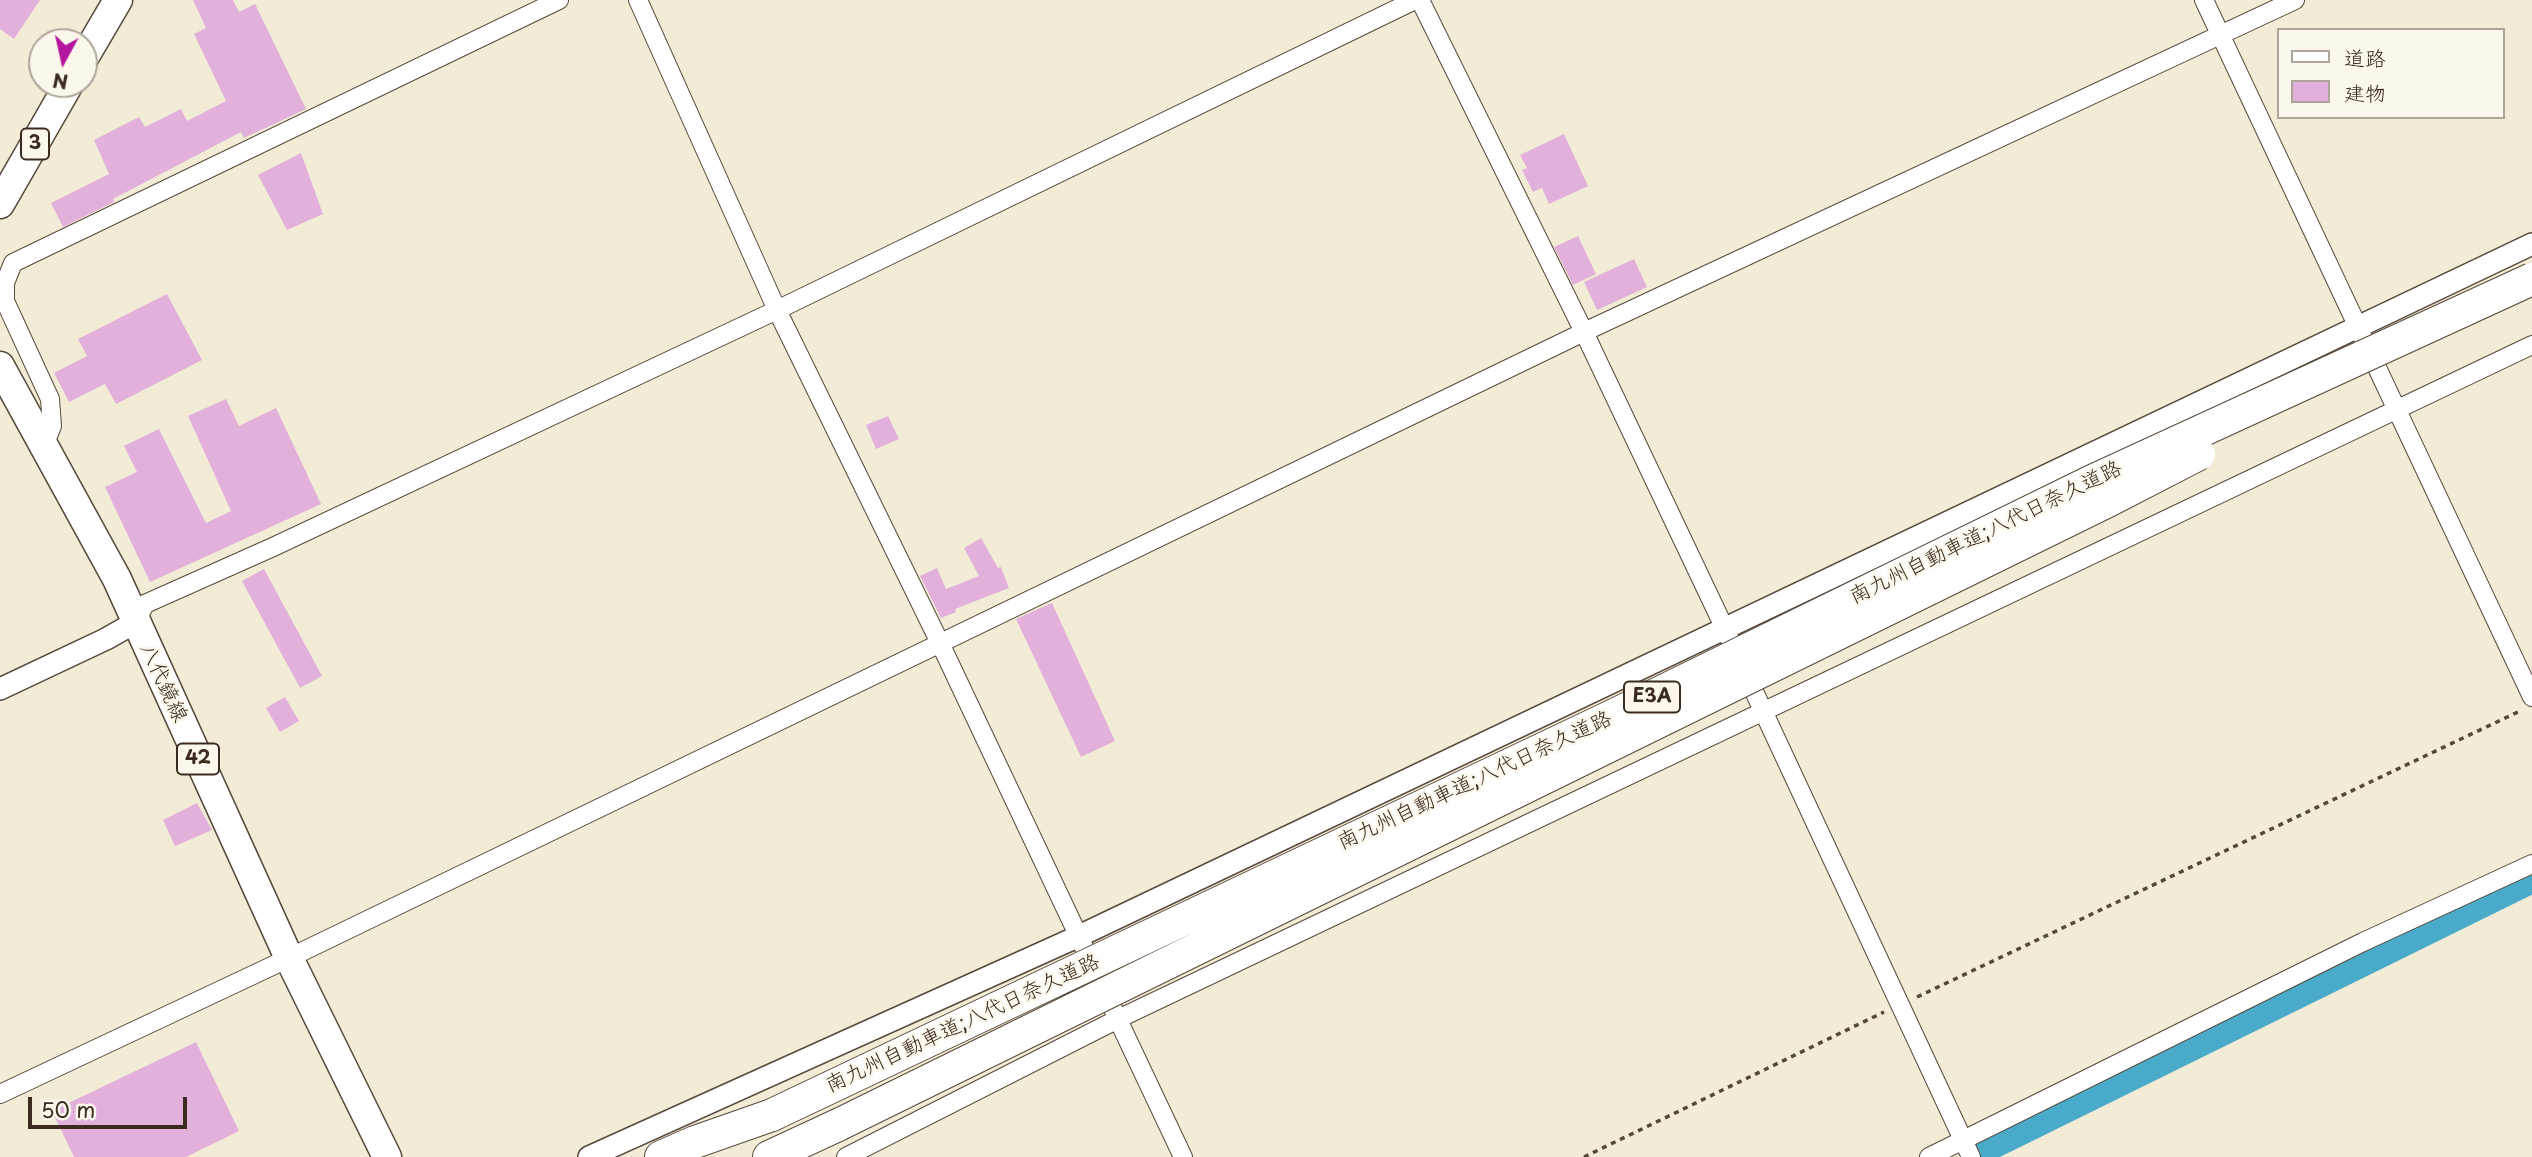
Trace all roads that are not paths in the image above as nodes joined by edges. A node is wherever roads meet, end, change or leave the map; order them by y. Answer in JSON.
{"nodes":[{"id":1,"x":118,"y":0,"type":"edge"},
{"id":2,"x":559,"y":0,"type":"edge"},
{"id":3,"x":638,"y":0,"type":"edge"},
{"id":4,"x":1415,"y":0,"type":"edge"},
{"id":5,"x":1420,"y":0,"type":"edge"},
{"id":6,"x":2204,"y":0,"type":"edge"},
{"id":7,"x":2295,"y":0,"type":"edge"},
{"id":8,"x":98,"y":34,"type":"edge"},
{"id":9,"x":2221,"y":36,"type":"junction"},
{"id":10,"x":61,"y":98,"type":"edge"},
{"id":11,"x":0,"y":204,"type":"edge"},
{"id":12,"x":2532,"y":244,"type":"edge"},
{"id":13,"x":2532,"y":279,"type":"edge"},
{"id":14,"x":776,"y":310,"type":"junction"},
{"id":15,"x":2358,"y":326,"type":"junction"},
{"id":16,"x":1584,"y":332,"type":"junction"},
{"id":17,"x":2532,"y":345,"type":"edge"},
{"id":18,"x":0,"y":366,"type":"edge"},
{"id":19,"x":2396,"y":410,"type":"junction"},
{"id":20,"x":44,"y":446,"type":"junction"},
{"id":21,"x":136,"y":622,"type":"junction"},
{"id":22,"x":1724,"y":627,"type":"junction"},
{"id":23,"x":940,"y":643,"type":"junction"},
{"id":24,"x":0,"y":689,"type":"edge"},
{"id":25,"x":2532,"y":697,"type":"edge"},
{"id":26,"x":1764,"y":711,"type":"junction"},
{"id":27,"x":2532,"y":864,"type":"edge"},
{"id":28,"x":1077,"y":937,"type":"junction"},
{"id":29,"x":289,"y":958,"type":"junction"},
{"id":30,"x":1118,"y":1019,"type":"junction"},
{"id":31,"x":0,"y":1094,"type":"edge"},
{"id":32,"x":772,"y":1115,"type":"junction"},
{"id":33,"x":838,"y":1125,"type":"junction"},
{"id":34,"x":1963,"y":1140,"type":"junction"},
{"id":35,"x":387,"y":1157,"type":"edge"},
{"id":36,"x":589,"y":1157,"type":"edge"},
{"id":37,"x":661,"y":1157,"type":"edge"},
{"id":38,"x":684,"y":1157,"type":"edge"},
{"id":39,"x":769,"y":1157,"type":"edge"},
{"id":40,"x":786,"y":1157,"type":"edge"},
{"id":41,"x":846,"y":1157,"type":"edge"},
{"id":42,"x":1183,"y":1157,"type":"edge"},
{"id":43,"x":1928,"y":1157,"type":"edge"},
{"id":44,"x":1971,"y":1157,"type":"edge"}],
"edges":[{"from":1,"to":8,"type":"main road"},
{"from":2,"to":20,"type":"street"},
{"from":3,"to":14,"type":"street"},
{"from":4,"to":14,"type":"street"},
{"from":5,"to":16,"type":"street"},
{"from":6,"to":9,"type":"street"},
{"from":7,"to":9,"type":"street"},
{"from":9,"to":15,"type":"street"},
{"from":9,"to":16,"type":"street"},
{"from":10,"to":11,"type":"main road","number":"3"},
{"from":12,"to":15,"type":"street"},
{"from":13,"to":32,"type":"highway","name":"南九州自動車道;八代日奈久道路","number":"E3A","bridge":true},
{"from":13,"to":33,"type":"highway","name":"南九州自動車道;八代日奈久道路","number":"E3A","bridge":true},
{"from":14,"to":21,"type":"street"},
{"from":14,"to":23,"type":"street"},
{"from":15,"to":19,"type":"street"},
{"from":15,"to":22,"type":"street"},
{"from":16,"to":22,"type":"street"},
{"from":16,"to":23,"type":"street"},
{"from":17,"to":19,"type":"street"},
{"from":18,"to":20,"type":"main road","name":"八代鏡線","number":"42"},
{"from":19,"to":25,"type":"street"},
{"from":19,"to":26,"type":"street"},
{"from":20,"to":21,"type":"main road","name":"八代鏡線","number":"42"},
{"from":21,"to":24,"type":"street"},
{"from":21,"to":29,"type":"main road","name":"八代鏡線","number":"42"},
{"from":22,"to":26,"type":"street"},
{"from":22,"to":28,"type":"street"},
{"from":23,"to":28,"type":"street"},
{"from":23,"to":29,"type":"street"},
{"from":26,"to":30,"type":"street"},
{"from":26,"to":34,"type":"street"},
{"from":27,"to":34,"type":"street"},
{"from":28,"to":30,"type":"street"},
{"from":28,"to":36,"type":"street"},
{"from":29,"to":31,"type":"street"},
{"from":29,"to":35,"type":"main road","name":"八代鏡線","number":"42"},
{"from":30,"to":41,"type":"street"},
{"from":30,"to":42,"type":"street"},
{"from":32,"to":37,"type":"highway"},
{"from":32,"to":38,"type":"highway","name":"南九州自動車道;八代日奈久道路","number":"E3A"},
{"from":33,"to":39,"type":"highway","name":"南九州自動車道;八代日奈久道路","number":"E3A"},
{"from":33,"to":40,"type":"highway"},
{"from":34,"to":43,"type":"street"},
{"from":34,"to":44,"type":"street"}]}
